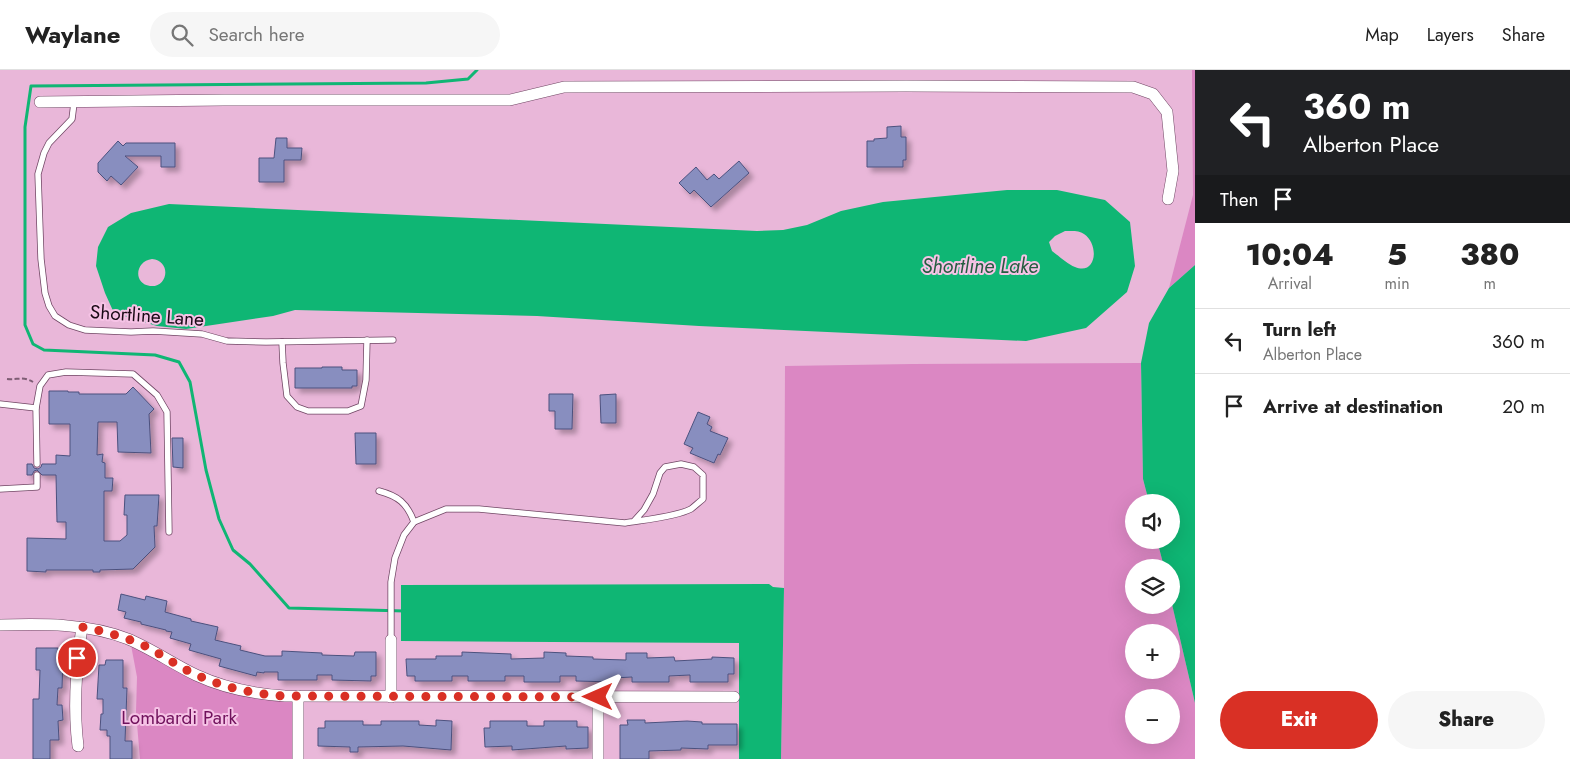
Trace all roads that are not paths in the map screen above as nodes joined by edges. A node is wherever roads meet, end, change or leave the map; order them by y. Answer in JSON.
{"nodes":[{"id":1,"x":40,"y":102,"type":"dead end"},
{"id":2,"x":74,"y":103,"type":"junction"},
{"id":3,"x":1168,"y":199,"type":"dead end"},
{"id":4,"x":367,"y":340,"type":"junction"},
{"id":5,"x":393,"y":340,"type":"dead end"},
{"id":6,"x":282,"y":342,"type":"junction"},
{"id":7,"x":0,"y":404,"type":"edge"},
{"id":8,"x":36,"y":408,"type":"junction"},
{"id":9,"x":37,"y":464,"type":"dead end"},
{"id":10,"x":37,"y":475,"type":"dead end"},
{"id":11,"x":0,"y":489,"type":"edge"},
{"id":12,"x":379,"y":492,"type":"dead end"},
{"id":13,"x":634,"y":521,"type":"junction"},
{"id":14,"x":414,"y":522,"type":"junction"},
{"id":15,"x":169,"y":532,"type":"dead end"},
{"id":16,"x":0,"y":624,"type":"edge"},
{"id":17,"x":82,"y":627,"type":"junction"},
{"id":18,"x":391,"y":640,"type":"joint"},
{"id":19,"x":298,"y":696,"type":"junction"},
{"id":20,"x":391,"y":697,"type":"junction"},
{"id":21,"x":598,"y":697,"type":"junction"},
{"id":22,"x":734,"y":697,"type":"dead end"},
{"id":23,"x":78,"y":746,"type":"dead end"},
{"id":24,"x":298,"y":759,"type":"edge"},
{"id":25,"x":598,"y":759,"type":"edge"}],
"edges":[{"from":1,"to":2,"type":"street"},
{"from":2,"to":3,"type":"street"},
{"from":2,"to":6,"type":"lane","name":"Shortline Lane"},
{"from":4,"to":5,"type":"lane","name":"Shortline Lane"},
{"from":4,"to":6,"type":"lane","name":"Shortline Lane"},
{"from":4,"to":6,"type":"lane"},
{"from":7,"to":8,"type":"lane"},
{"from":8,"to":9,"type":"lane"},
{"from":8,"to":15,"type":"lane"},
{"from":10,"to":11,"type":"lane"},
{"from":12,"to":14,"type":"lane"},
{"from":13,"to":13,"type":"lane"},
{"from":13,"to":14,"type":"lane"},
{"from":14,"to":18,"type":"lane"},
{"from":16,"to":17,"type":"street"},
{"from":17,"to":19,"type":"street"},
{"from":17,"to":23,"type":"street"},
{"from":18,"to":20,"type":"street"},
{"from":19,"to":20,"type":"street"},
{"from":19,"to":24,"type":"street"},
{"from":20,"to":21,"type":"street"},
{"from":21,"to":22,"type":"street"},
{"from":21,"to":25,"type":"street"}]}
